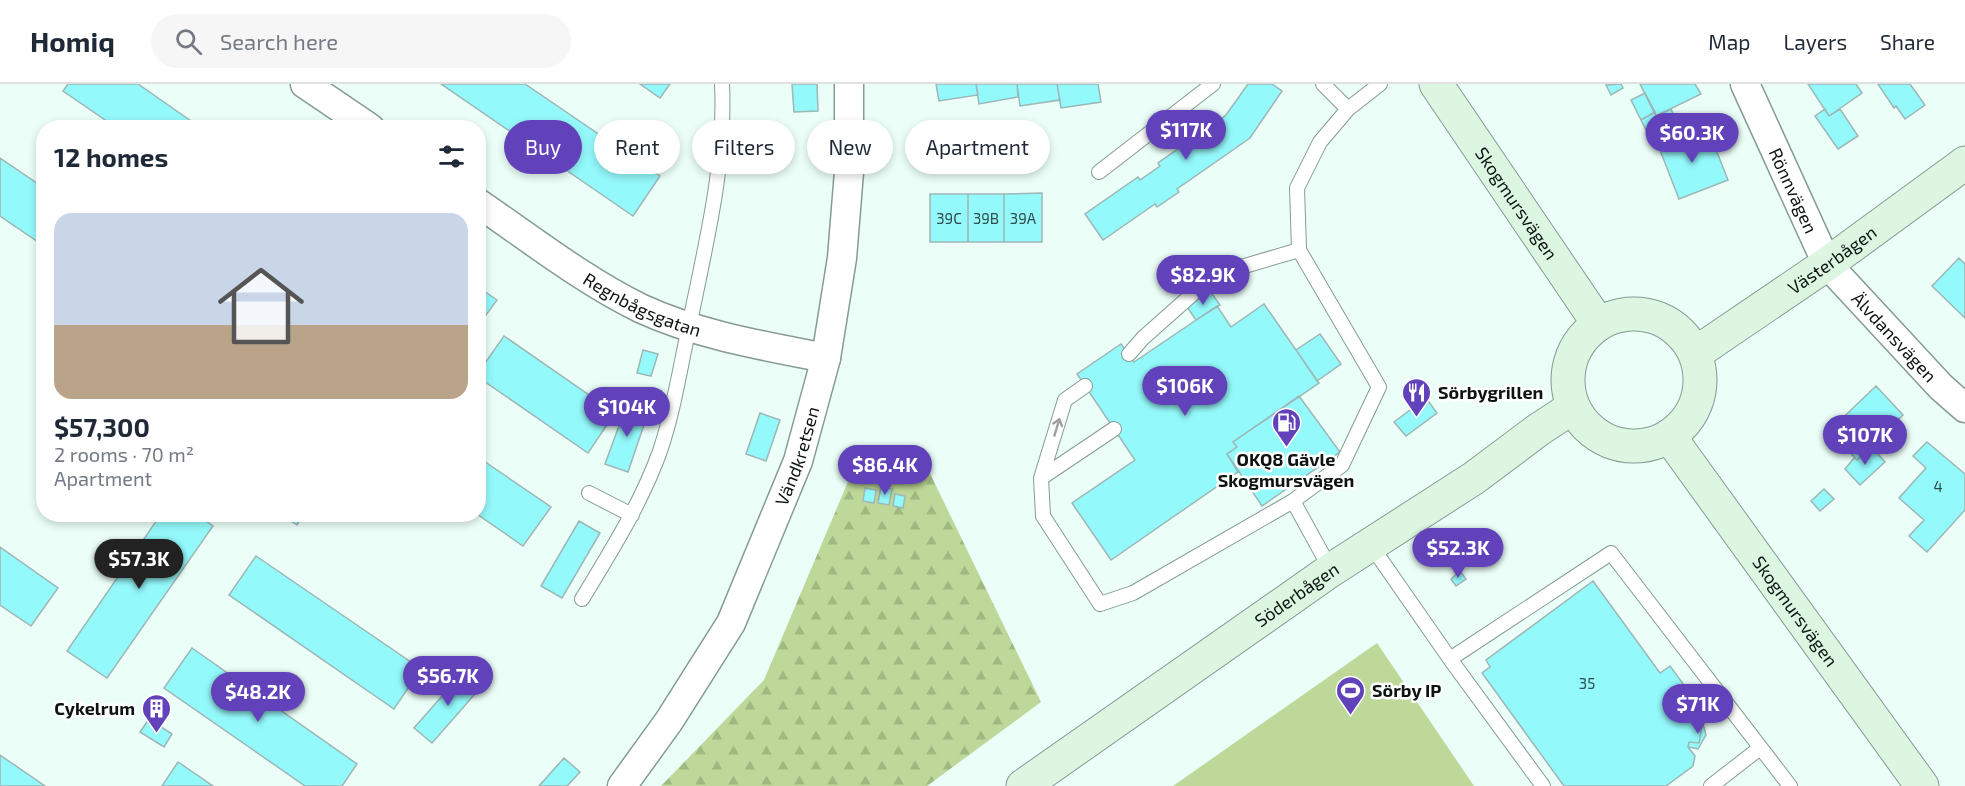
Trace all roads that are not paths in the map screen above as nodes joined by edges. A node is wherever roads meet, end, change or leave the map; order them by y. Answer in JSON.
{"nodes":[{"id":1,"x":305,"y":84,"type":"edge"},
{"id":2,"x":722,"y":84,"type":"edge"},
{"id":3,"x":849,"y":84,"type":"edge"},
{"id":4,"x":1213,"y":84,"type":"edge"},
{"id":5,"x":1323,"y":84,"type":"edge"},
{"id":6,"x":1380,"y":84,"type":"edge"},
{"id":7,"x":1436,"y":84,"type":"edge"},
{"id":8,"x":1745,"y":84,"type":"edge"},
{"id":9,"x":1348,"y":109,"type":"junction"},
{"id":10,"x":358,"y":120,"type":"edge"},
{"id":11,"x":1965,"y":164,"type":"edge"},
{"id":12,"x":1099,"y":172,"type":"dead end"},
{"id":13,"x":486,"y":207,"type":"edge"},
{"id":14,"x":1299,"y":250,"type":"junction"},
{"id":15,"x":1827,"y":264,"type":"junction"},
{"id":16,"x":1598,"y":323,"type":"junction"},
{"id":17,"x":689,"y":327,"type":"junction"},
{"id":18,"x":1143,"y":338,"type":"junction"},
{"id":19,"x":1149,"y":352,"type":"dead end"},
{"id":20,"x":1696,"y":353,"type":"junction"},
{"id":21,"x":1129,"y":354,"type":"dead end"},
{"id":22,"x":826,"y":358,"type":"junction"},
{"id":23,"x":1085,"y":386,"type":"dead end"},
{"id":24,"x":1573,"y":407,"type":"junction"},
{"id":25,"x":1965,"y":408,"type":"edge"},
{"id":26,"x":1114,"y":429,"type":"dead end"},
{"id":27,"x":1670,"y":436,"type":"junction"},
{"id":28,"x":1041,"y":478,"type":"junction"},
{"id":29,"x":589,"y":493,"type":"dead end"},
{"id":30,"x":1293,"y":501,"type":"junction"},
{"id":31,"x":632,"y":515,"type":"junction"},
{"id":32,"x":1370,"y":544,"type":"junction"},
{"id":33,"x":1331,"y":570,"type":"junction"},
{"id":34,"x":582,"y":600,"type":"dead end"},
{"id":35,"x":1450,"y":659,"type":"junction"},
{"id":36,"x":1760,"y":748,"type":"junction"},
{"id":37,"x":622,"y":786,"type":"edge"},
{"id":38,"x":1023,"y":786,"type":"edge"},
{"id":39,"x":1543,"y":786,"type":"edge"},
{"id":40,"x":1711,"y":786,"type":"edge"},
{"id":41,"x":1790,"y":786,"type":"edge"},
{"id":42,"x":1922,"y":786,"type":"edge"}],
"edges":[{"from":1,"to":10,"type":"street"},
{"from":2,"to":17,"type":"lane"},
{"from":3,"to":22,"type":"street","name":"Vändkretsen"},
{"from":4,"to":12,"type":"lane"},
{"from":5,"to":9,"type":"lane"},
{"from":6,"to":9,"type":"lane"},
{"from":7,"to":16,"type":"street","name":"Skogmursvägen"},
{"from":8,"to":15,"type":"street","name":"Rönnvägen"},
{"from":9,"to":14,"type":"lane"},
{"from":11,"to":15,"type":"street","name":"Västerbågen"},
{"from":13,"to":17,"type":"street","name":"Regnbågsgatan"},
{"from":14,"to":18,"type":"lane"},
{"from":14,"to":30,"type":"lane"},
{"from":15,"to":20,"type":"street","name":"Västerbågen"},
{"from":15,"to":25,"type":"street","name":"Älvdansvägen"},
{"from":16,"to":20,"type":"street"},
{"from":16,"to":24,"type":"street"},
{"from":17,"to":22,"type":"street","name":"Regnbågsgatan"},
{"from":17,"to":31,"type":"lane"},
{"from":18,"to":19,"type":"lane"},
{"from":18,"to":21,"type":"lane"},
{"from":20,"to":27,"type":"street"},
{"from":22,"to":37,"type":"street","name":"Vändkretsen"},
{"from":28,"to":23,"type":"lane","one_way":true},
{"from":24,"to":27,"type":"street"},
{"from":24,"to":32,"type":"street","name":"Söderbågen"},
{"from":26,"to":28,"type":"lane"},
{"from":27,"to":42,"type":"street","name":"Skogmursvägen"},
{"from":28,"to":30,"type":"lane"},
{"from":29,"to":31,"type":"lane"},
{"from":30,"to":33,"type":"lane"},
{"from":31,"to":34,"type":"lane"},
{"from":32,"to":33,"type":"street","name":"Söderbågen"},
{"from":32,"to":35,"type":"lane"},
{"from":33,"to":38,"type":"street","name":"Söderbågen"},
{"from":35,"to":36,"type":"lane"},
{"from":35,"to":39,"type":"lane"},
{"from":36,"to":40,"type":"lane"},
{"from":36,"to":41,"type":"lane"}]}
